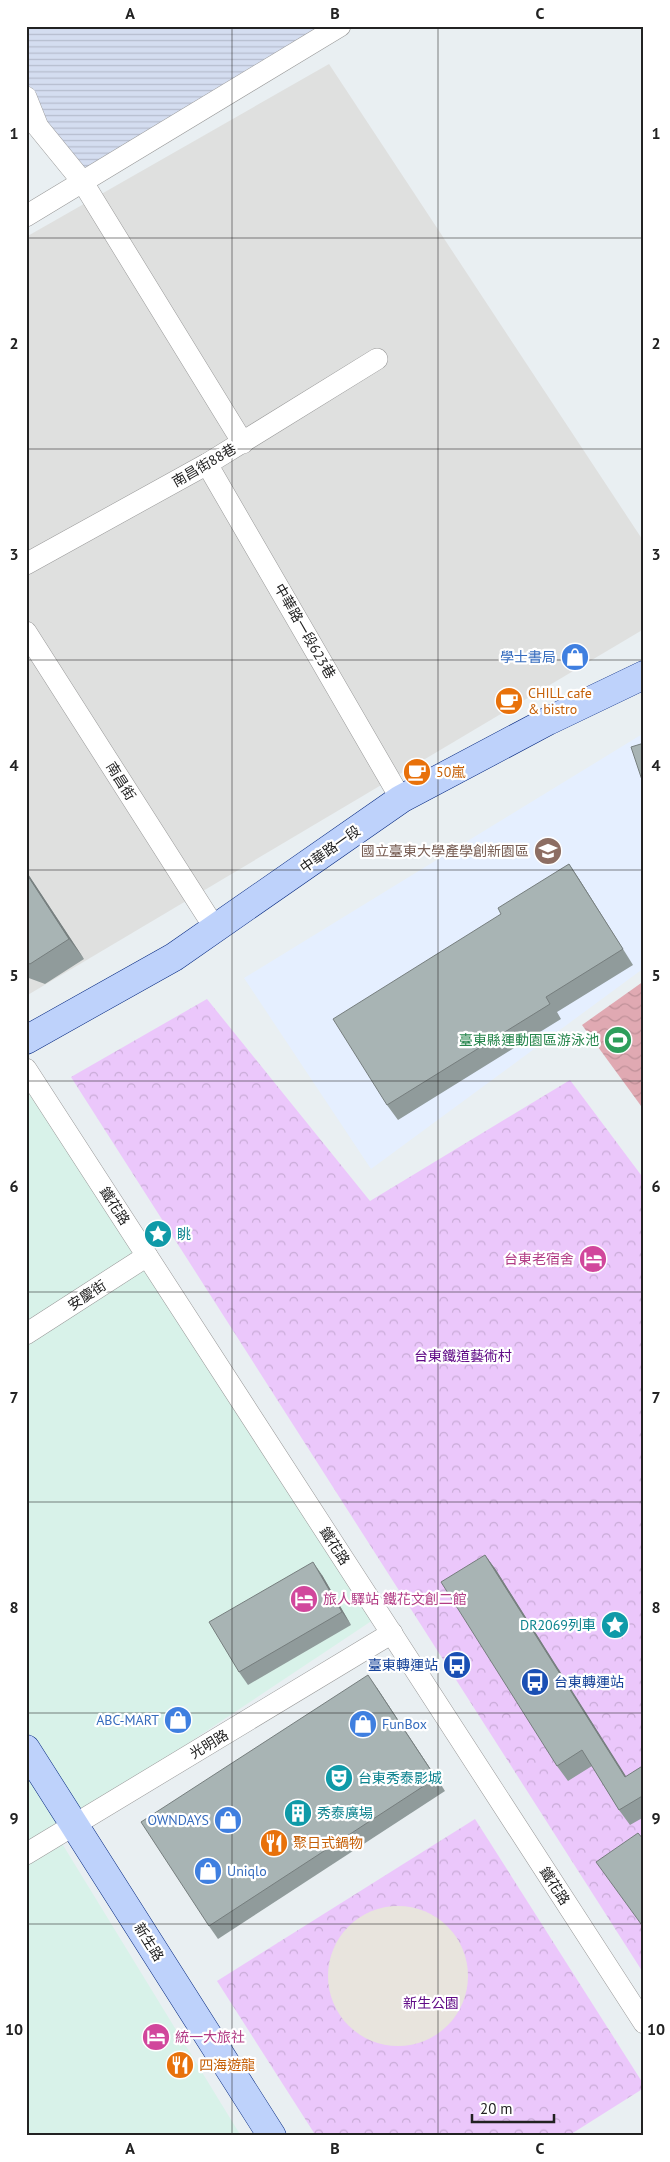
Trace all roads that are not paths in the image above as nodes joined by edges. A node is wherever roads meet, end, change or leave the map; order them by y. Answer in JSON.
{"nodes":[{"id":1,"x":340,"y":26,"type":"edge"},
{"id":2,"x":26,"y":97,"type":"edge"},
{"id":3,"x":82,"y":181,"type":"junction"},
{"id":4,"x":26,"y":216,"type":"edge"},
{"id":5,"x":377,"y":359,"type":"dead end"},
{"id":6,"x":243,"y":442,"type":"junction"},
{"id":7,"x":207,"y":464,"type":"junction"},
{"id":8,"x":26,"y":564,"type":"edge"},
{"id":9,"x":26,"y":632,"type":"edge"},
{"id":10,"x":644,"y":675,"type":"edge"},
{"id":11,"x":401,"y":799,"type":"junction"},
{"id":12,"x":216,"y":930,"type":"junction"},
{"id":13,"x":26,"y":1040,"type":"edge"},
{"id":14,"x":26,"y":1069,"type":"edge"},
{"id":15,"x":148,"y":1256,"type":"junction"},
{"id":16,"x":26,"y":1334,"type":"edge"},
{"id":17,"x":392,"y":1633,"type":"junction"},
{"id":18,"x":26,"y":1749,"type":"edge"},
{"id":19,"x":74,"y":1825,"type":"junction"},
{"id":20,"x":26,"y":1854,"type":"edge"},
{"id":21,"x":644,"y":2023,"type":"edge"},
{"id":22,"x":272,"y":2136,"type":"edge"}],
"edges":[{"from":1,"to":3,"type":"street"},
{"from":2,"to":3,"type":"street"},
{"from":3,"to":4,"type":"street"},
{"from":3,"to":6,"type":"street"},
{"from":5,"to":6,"type":"street","name":"南昌街88巷"},
{"from":6,"to":7,"type":"street","name":"南昌街88巷"},
{"from":7,"to":8,"type":"street","name":"南昌街88巷"},
{"from":7,"to":11,"type":"street","name":"中華路一段623巷"},
{"from":9,"to":12,"type":"street","name":"南昌街"},
{"from":10,"to":11,"type":"street","name":"中華路一段"},
{"from":11,"to":12,"type":"street","name":"中華路一段"},
{"from":12,"to":13,"type":"street","name":"中華路一段"},
{"from":14,"to":15,"type":"street","name":"鐵花路"},
{"from":15,"to":16,"type":"street","name":"安慶街"},
{"from":15,"to":17,"type":"street","name":"鐵花路"},
{"from":17,"to":19,"type":"street","name":"光明路"},
{"from":17,"to":21,"type":"street","name":"鐵花路"},
{"from":18,"to":19,"type":"street","name":"新生路"},
{"from":19,"to":20,"type":"street","name":"光明路"},
{"from":19,"to":22,"type":"street","name":"新生路"}]}
